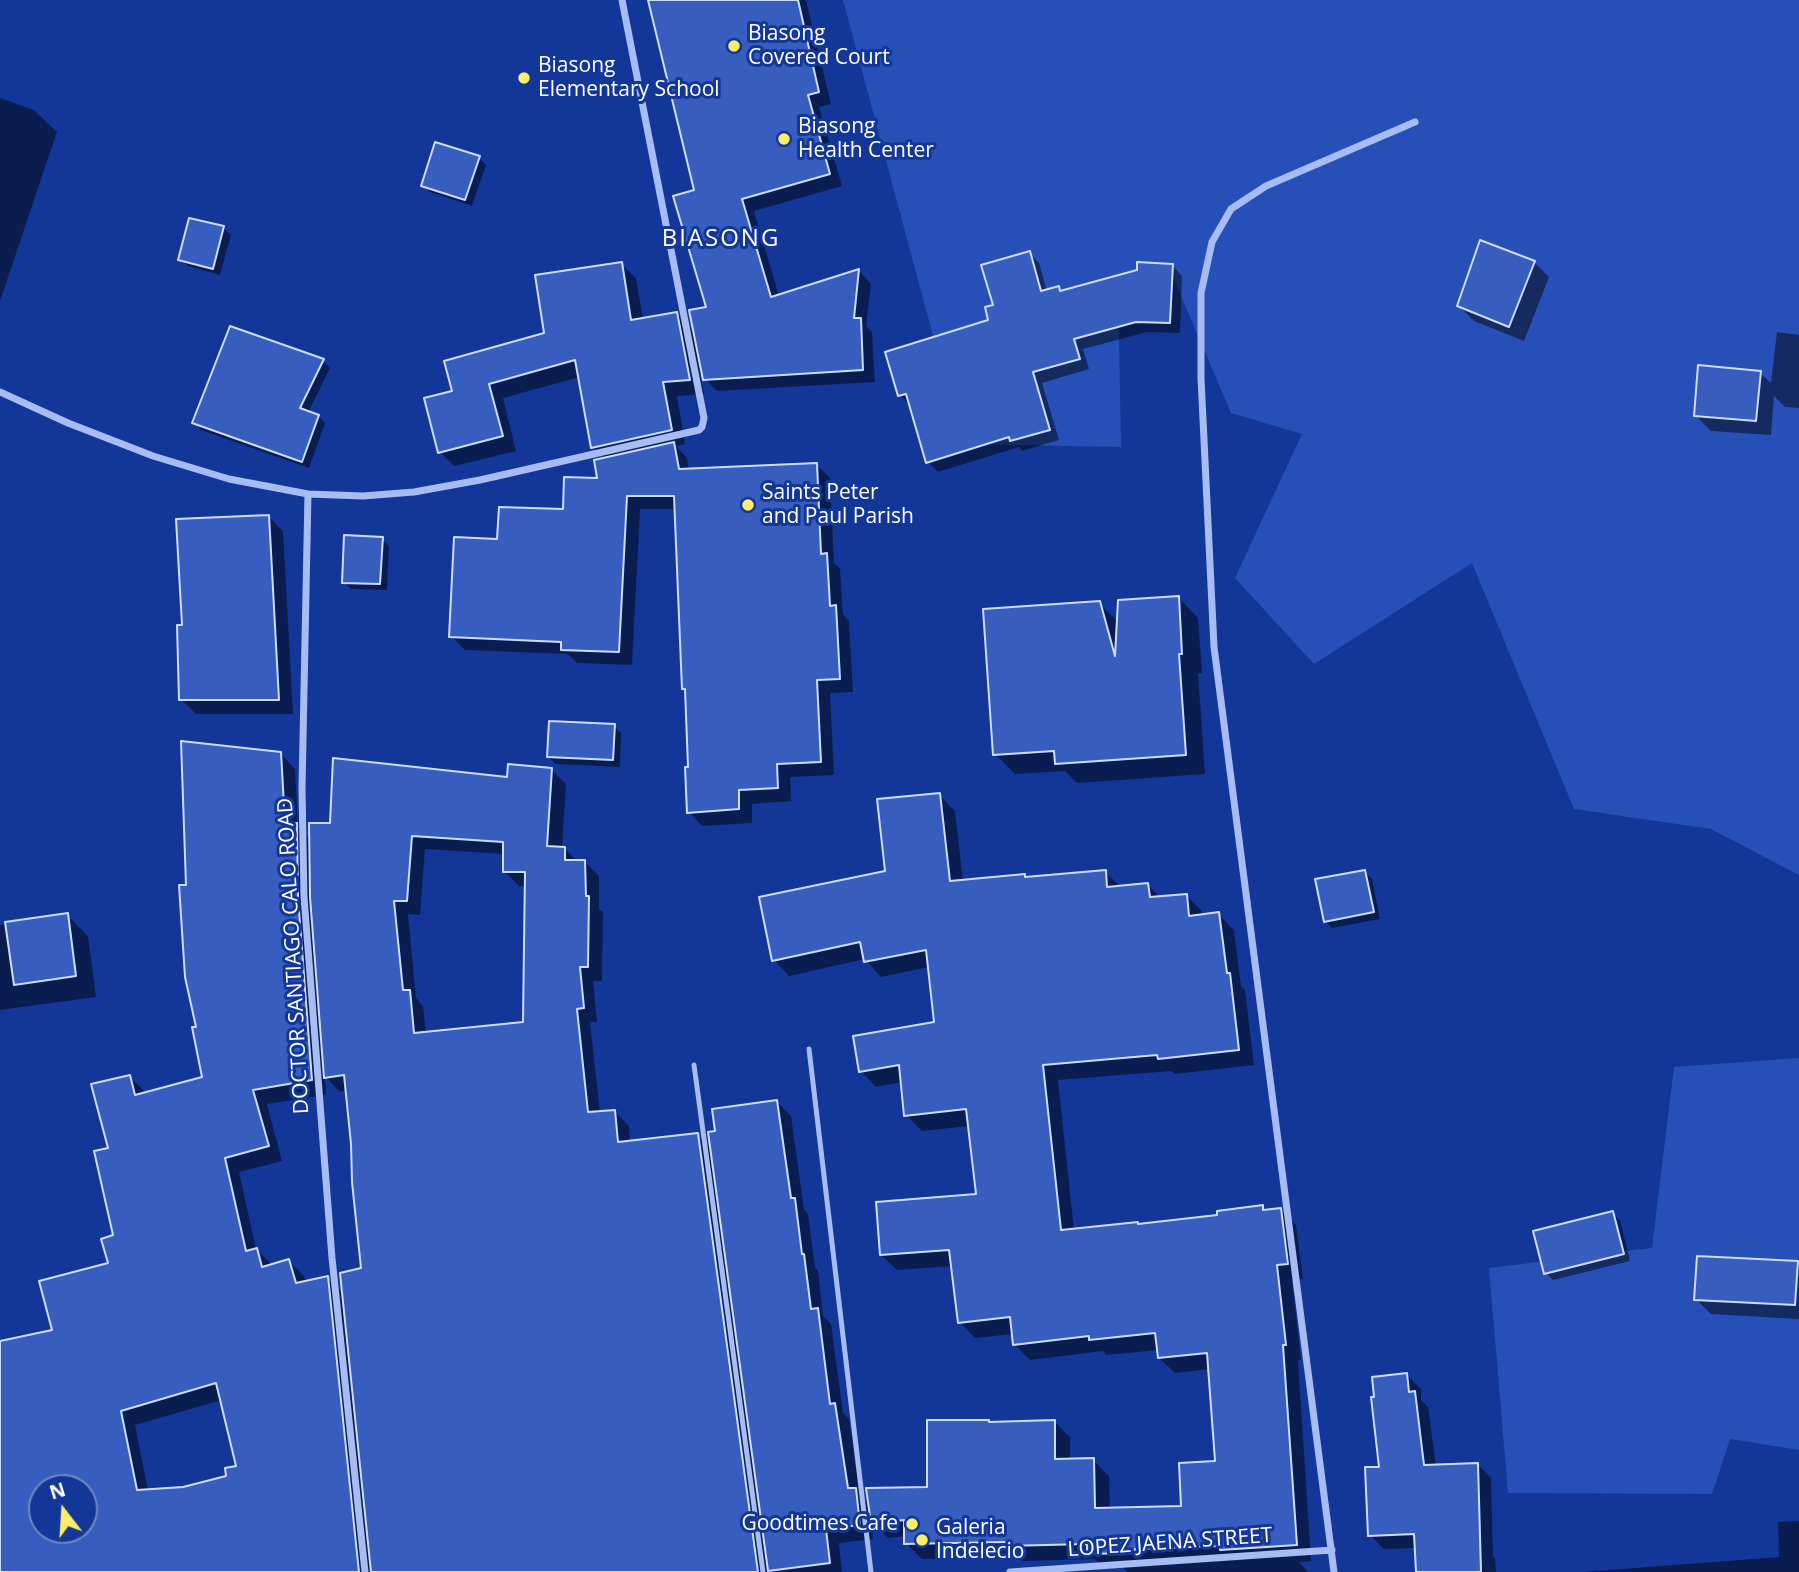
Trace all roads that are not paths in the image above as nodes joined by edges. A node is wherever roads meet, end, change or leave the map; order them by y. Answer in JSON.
{"nodes":[{"id":1,"x":622,"y":0,"type":"edge"},
{"id":2,"x":1415,"y":122,"type":"dead end"},
{"id":3,"x":0,"y":392,"type":"edge"},
{"id":4,"x":308,"y":494,"type":"junction"},
{"id":5,"x":809,"y":1049,"type":"dead end"},
{"id":6,"x":694,"y":1065,"type":"dead end"},
{"id":7,"x":1332,"y":1550,"type":"junction"},
{"id":8,"x":365,"y":1572,"type":"edge"},
{"id":9,"x":763,"y":1572,"type":"edge"},
{"id":10,"x":871,"y":1572,"type":"edge"},
{"id":11,"x":1010,"y":1572,"type":"edge"},
{"id":12,"x":1334,"y":1572,"type":"edge"}],
"edges":[{"from":1,"to":4,"type":"street"},
{"from":2,"to":7,"type":"street"},
{"from":3,"to":4,"type":"street"},
{"from":4,"to":8,"type":"street","name":"DOCTOR SANTIAGO CALO ROAD"},
{"from":5,"to":10,"type":"lane"},
{"from":6,"to":9,"type":"lane"},
{"from":7,"to":11,"type":"street","name":"LOPEZ JAENA STREET"},
{"from":7,"to":12,"type":"street"}]}
